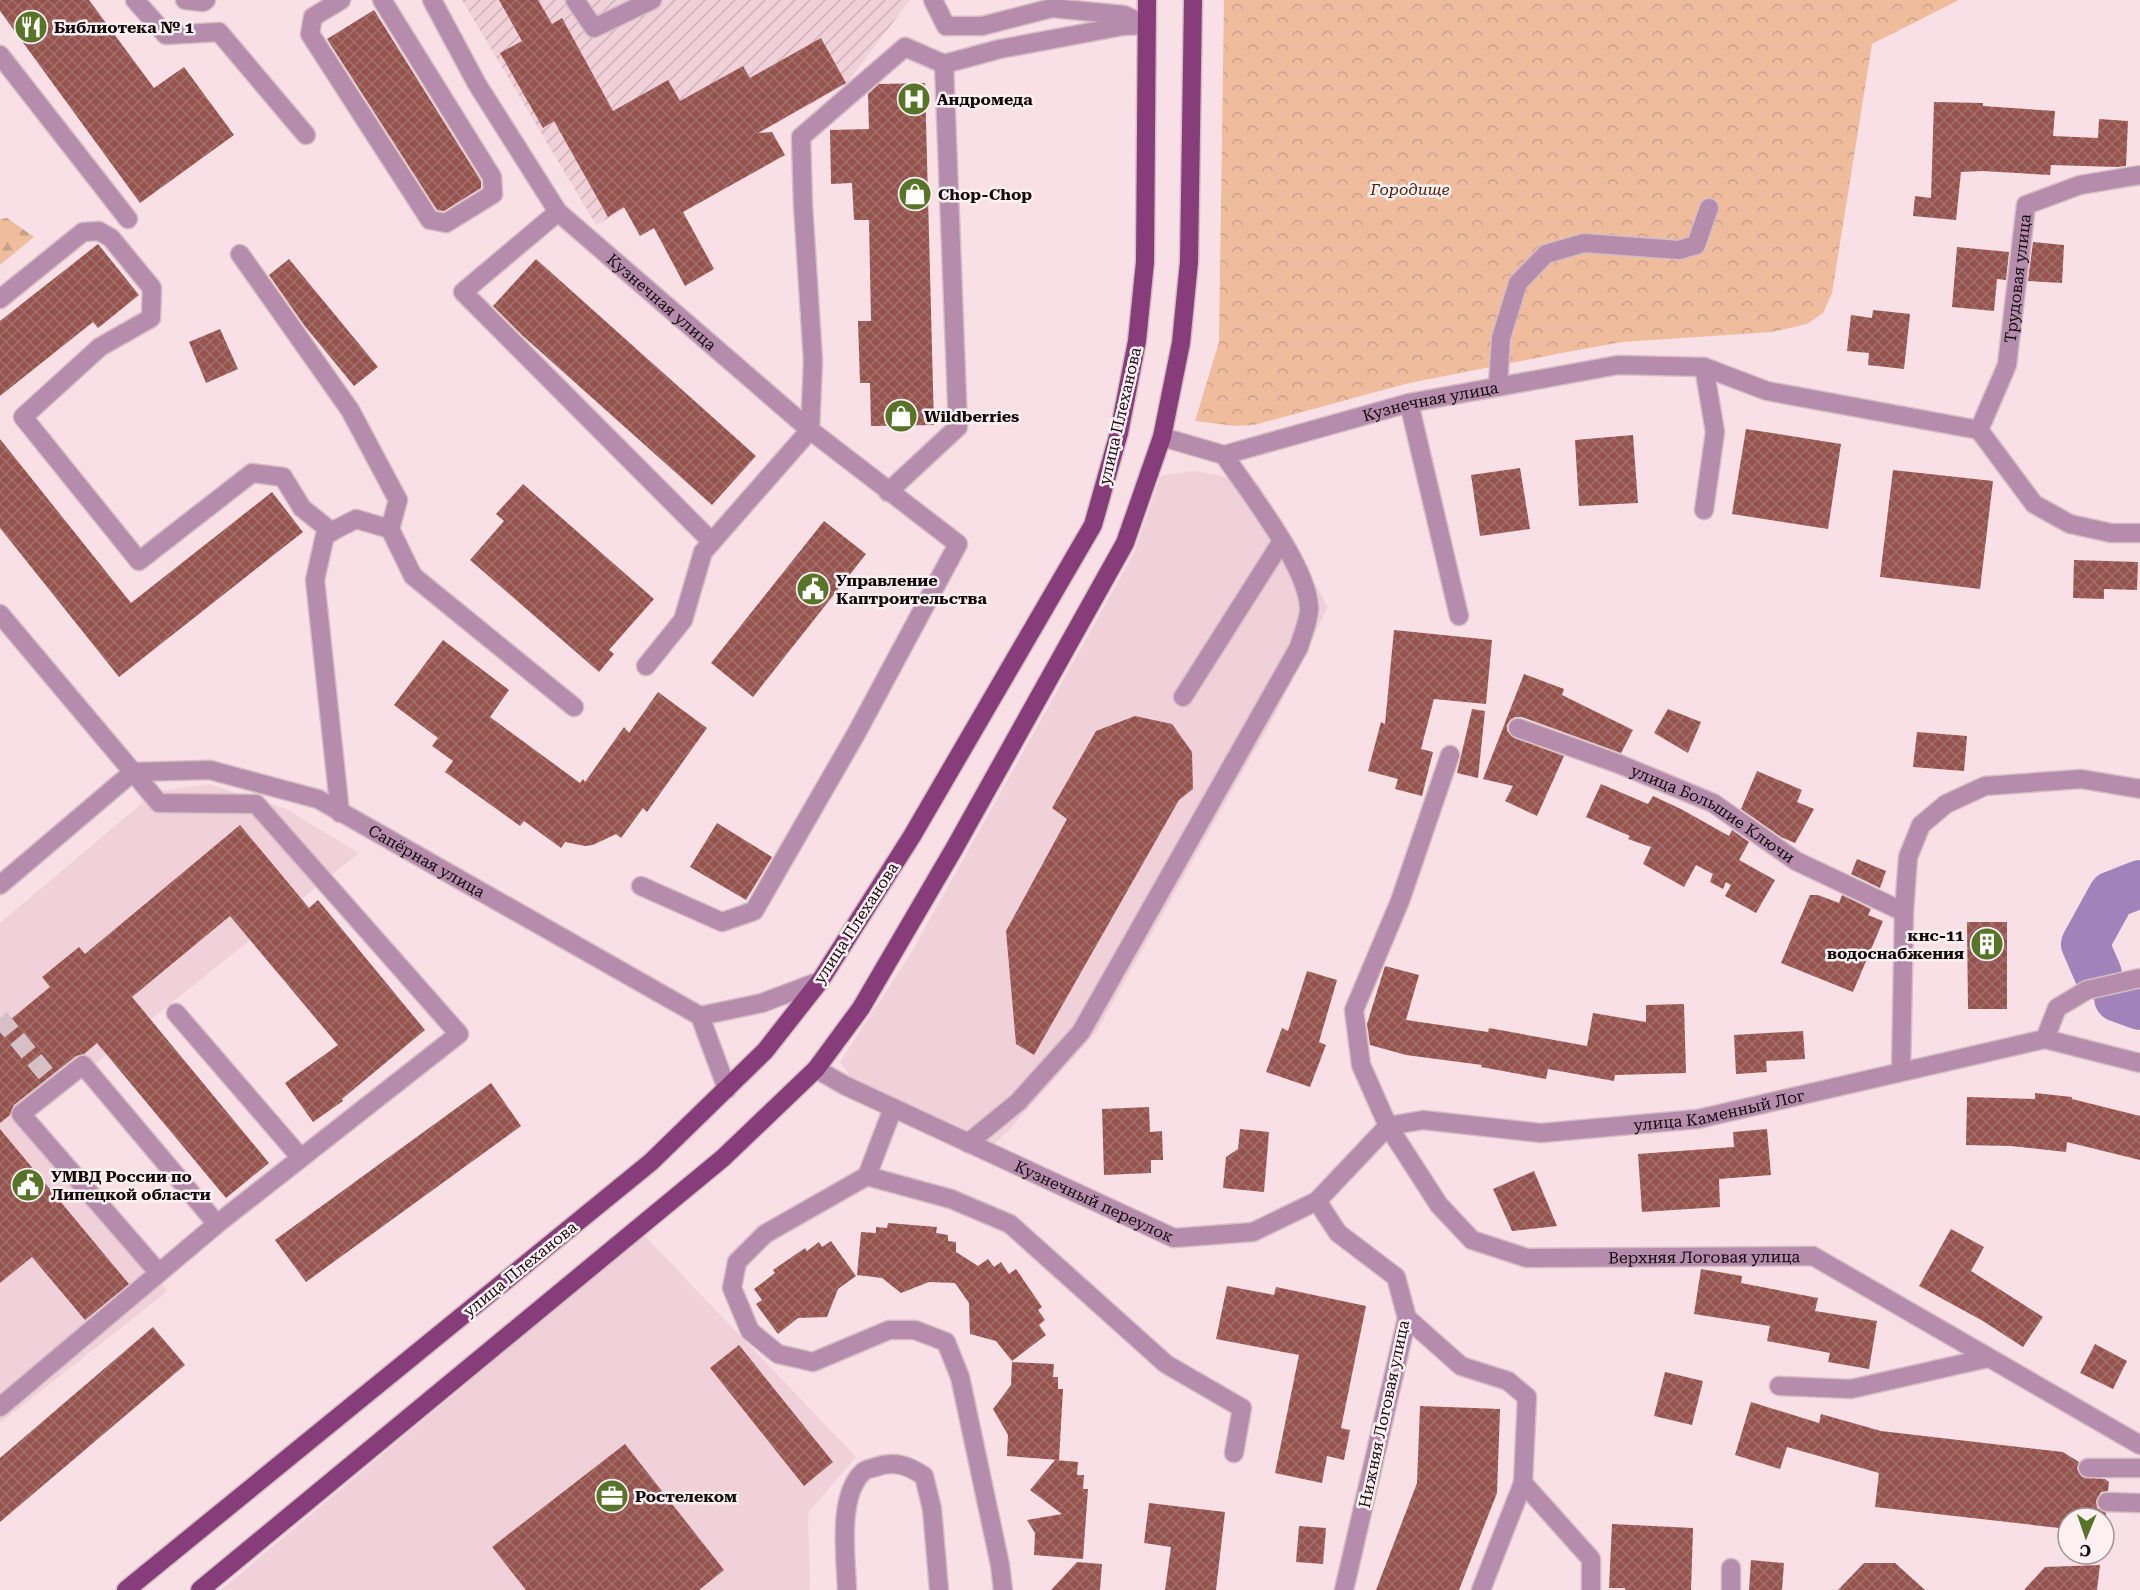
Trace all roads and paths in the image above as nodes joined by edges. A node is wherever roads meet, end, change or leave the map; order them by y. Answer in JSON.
{"nodes":[{"id":1,"x":135,"y":0,"type":"edge"},
{"id":2,"x":185,"y":0,"type":"edge"},
{"id":3,"x":206,"y":0,"type":"edge"},
{"id":4,"x":341,"y":0,"type":"edge"},
{"id":5,"x":382,"y":0,"type":"edge"},
{"id":6,"x":432,"y":0,"type":"edge"},
{"id":7,"x":575,"y":0,"type":"edge"},
{"id":8,"x":652,"y":0,"type":"edge"},
{"id":9,"x":933,"y":0,"type":"edge"},
{"id":10,"x":1147,"y":0,"type":"edge"},
{"id":11,"x":1193,"y":0,"type":"edge"},
{"id":12,"x":1146,"y":25,"type":"junction"},
{"id":13,"x":0,"y":55,"type":"edge"},
{"id":14,"x":944,"y":64,"type":"junction"},
{"id":15,"x":306,"y":135,"type":"dead end"},
{"id":16,"x":2140,"y":175,"type":"edge"},
{"id":17,"x":1709,"y":208,"type":"dead end"},
{"id":18,"x":558,"y":212,"type":"junction"},
{"id":19,"x":128,"y":219,"type":"dead end"},
{"id":20,"x":240,"y":254,"type":"dead end"},
{"id":21,"x":0,"y":299,"type":"edge"},
{"id":22,"x":1704,"y":367,"type":"junction"},
{"id":23,"x":1498,"y":386,"type":"junction"},
{"id":24,"x":1409,"y":403,"type":"junction"},
{"id":25,"x":810,"y":429,"type":"junction"},
{"id":26,"x":1979,"y":430,"type":"junction"},
{"id":27,"x":1162,"y":436,"type":"junction"},
{"id":28,"x":1224,"y":454,"type":"junction"},
{"id":29,"x":888,"y":492,"type":"junction"},
{"id":30,"x":1704,"y":510,"type":"dead end"},
{"id":31,"x":390,"y":529,"type":"junction"},
{"id":32,"x":332,"y":532,"type":"junction"},
{"id":33,"x":2140,"y":533,"type":"edge"},
{"id":34,"x":1282,"y":541,"type":"junction"},
{"id":35,"x":712,"y":542,"type":"junction"},
{"id":36,"x":0,"y":614,"type":"edge"},
{"id":37,"x":1460,"y":616,"type":"dead end"},
{"id":38,"x":646,"y":666,"type":"dead end"},
{"id":39,"x":1183,"y":697,"type":"dead end"},
{"id":40,"x":574,"y":708,"type":"dead end"},
{"id":41,"x":1518,"y":728,"type":"dead end"},
{"id":42,"x":1450,"y":755,"type":"dead end"},
{"id":43,"x":133,"y":772,"type":"junction"},
{"id":44,"x":2140,"y":789,"type":"edge"},
{"id":45,"x":340,"y":813,"type":"junction"},
{"id":46,"x":0,"y":885,"type":"edge"},
{"id":47,"x":641,"y":886,"type":"dead end"},
{"id":48,"x":1904,"y":912,"type":"junction"},
{"id":49,"x":2133,"y":979,"type":"edge"},
{"id":50,"x":820,"y":981,"type":"junction"},
{"id":51,"x":176,"y":1013,"type":"dead end"},
{"id":52,"x":700,"y":1016,"type":"junction"},
{"id":53,"x":2045,"y":1039,"type":"junction"},
{"id":54,"x":2140,"y":1063,"type":"edge"},
{"id":55,"x":816,"y":1069,"type":"junction"},
{"id":56,"x":1900,"y":1071,"type":"junction"},
{"id":57,"x":727,"y":1089,"type":"junction"},
{"id":58,"x":893,"y":1108,"type":"junction"},
{"id":59,"x":1389,"y":1126,"type":"junction"},
{"id":60,"x":968,"y":1143,"type":"junction"},
{"id":61,"x":301,"y":1158,"type":"junction"},
{"id":62,"x":867,"y":1176,"type":"junction"},
{"id":63,"x":1317,"y":1201,"type":"junction"},
{"id":64,"x":217,"y":1224,"type":"junction"},
{"id":65,"x":158,"y":1272,"type":"junction"},
{"id":66,"x":1407,"y":1318,"type":"junction"},
{"id":67,"x":1988,"y":1358,"type":"junction"},
{"id":68,"x":1779,"y":1386,"type":"dead end"},
{"id":69,"x":0,"y":1407,"type":"edge"},
{"id":70,"x":2140,"y":1445,"type":"edge"},
{"id":71,"x":1234,"y":1453,"type":"dead end"},
{"id":72,"x":2088,"y":1468,"type":"dead end"},
{"id":73,"x":2140,"y":1468,"type":"edge"},
{"id":74,"x":1523,"y":1483,"type":"junction"},
{"id":75,"x":2107,"y":1502,"type":"dead end"},
{"id":76,"x":2140,"y":1503,"type":"edge"},
{"id":77,"x":1731,"y":1568,"type":"dead end"},
{"id":78,"x":126,"y":1590,"type":"edge"},
{"id":79,"x":200,"y":1590,"type":"edge"},
{"id":80,"x":847,"y":1590,"type":"edge"},
{"id":81,"x":939,"y":1590,"type":"edge"},
{"id":82,"x":1003,"y":1590,"type":"edge"},
{"id":83,"x":1344,"y":1590,"type":"edge"},
{"id":84,"x":1481,"y":1590,"type":"edge"},
{"id":85,"x":1590,"y":1590,"type":"edge"},
{"id":86,"x":1731,"y":1590,"type":"edge"}],
"edges":[{"from":1,"to":15,"type":"street"},
{"from":2,"to":3,"type":"street"},
{"from":4,"to":5,"type":"street"},
{"from":6,"to":18,"type":"street","name":"Кузнечная улица"},
{"from":7,"to":8,"type":"street"},
{"from":9,"to":12,"type":"street"},
{"from":10,"to":12,"type":"main road","name":"улица Плеханова"},
{"from":11,"to":27,"type":"main road"},
{"from":12,"to":14,"type":"street"},
{"from":12,"to":50,"type":"main road","name":"улица Плеханова"},
{"from":13,"to":19,"type":"street"},
{"from":14,"to":25,"type":"street"},
{"from":14,"to":29,"type":"street"},
{"from":16,"to":26,"type":"street","name":"Трудовая улица"},
{"from":17,"to":23,"type":"street"},
{"from":18,"to":25,"type":"street","name":"Кузнечная улица"},
{"from":18,"to":35,"type":"street"},
{"from":20,"to":31,"type":"street"},
{"from":21,"to":32,"type":"street"},
{"from":22,"to":23,"type":"street","name":"Кузнечная улица"},
{"from":22,"to":26,"type":"street"},
{"from":22,"to":30,"type":"street"},
{"from":23,"to":24,"type":"street","name":"Кузнечная улица"},
{"from":24,"to":28,"type":"street","name":"Кузнечная улица"},
{"from":24,"to":37,"type":"street"},
{"from":25,"to":29,"type":"street","name":"Кузнечная улица"},
{"from":25,"to":35,"type":"street"},
{"from":26,"to":33,"type":"street"},
{"from":27,"to":28,"type":"street"},
{"from":27,"to":55,"type":"main road"},
{"from":28,"to":34,"type":"street"},
{"from":29,"to":47,"type":"street","name":"Кузнечная улица"},
{"from":31,"to":32,"type":"street"},
{"from":31,"to":40,"type":"street"},
{"from":32,"to":45,"type":"street"},
{"from":34,"to":39,"type":"street"},
{"from":34,"to":60,"type":"street"},
{"from":35,"to":38,"type":"street"},
{"from":36,"to":43,"type":"street"},
{"from":41,"to":48,"type":"street","name":"улица Большие Ключи"},
{"from":42,"to":59,"type":"street"},
{"from":43,"to":45,"type":"street","name":"Сапёрная улица"},
{"from":43,"to":46,"type":"street"},
{"from":43,"to":61,"type":"street"},
{"from":44,"to":48,"type":"street"},
{"from":45,"to":52,"type":"street","name":"Сапёрная улица"},
{"from":48,"to":56,"type":"street"},
{"from":49,"to":53,"type":"street"},
{"from":50,"to":52,"type":"street"},
{"from":50,"to":57,"type":"main road","name":"улица Плеханова"},
{"from":51,"to":61,"type":"street"},
{"from":52,"to":57,"type":"street"},
{"from":53,"to":54,"type":"street"},
{"from":53,"to":56,"type":"street","name":"улица Каменный Лог"},
{"from":55,"to":58,"type":"street","name":"Кузнечный переулок"},
{"from":55,"to":79,"type":"main road"},
{"from":56,"to":59,"type":"street","name":"улица Каменный Лог"},
{"from":57,"to":78,"type":"main road","name":"улица Плеханова"},
{"from":58,"to":60,"type":"street","name":"Кузнечный переулок"},
{"from":58,"to":62,"type":"street"},
{"from":59,"to":63,"type":"street","name":"Кузнечный переулок"},
{"from":59,"to":67,"type":"street","name":"Верхняя Логовая улица"},
{"from":60,"to":63,"type":"street","name":"Кузнечный переулок"},
{"from":61,"to":64,"type":"street"},
{"from":62,"to":71,"type":"street"},
{"from":62,"to":82,"type":"street"},
{"from":63,"to":66,"type":"street","name":"Нижняя Логовая улица"},
{"from":64,"to":65,"type":"street"},
{"from":64,"to":65,"type":"street"},
{"from":65,"to":69,"type":"street"},
{"from":66,"to":74,"type":"street"},
{"from":66,"to":83,"type":"street","name":"Нижняя Логовая улица"},
{"from":67,"to":68,"type":"street"},
{"from":67,"to":70,"type":"street","name":"Верхняя Логовая улица"},
{"from":72,"to":73,"type":"street"},
{"from":74,"to":84,"type":"street"},
{"from":74,"to":85,"type":"street"},
{"from":75,"to":76,"type":"street"},
{"from":77,"to":86,"type":"street"},
{"from":80,"to":81,"type":"street"}]}
